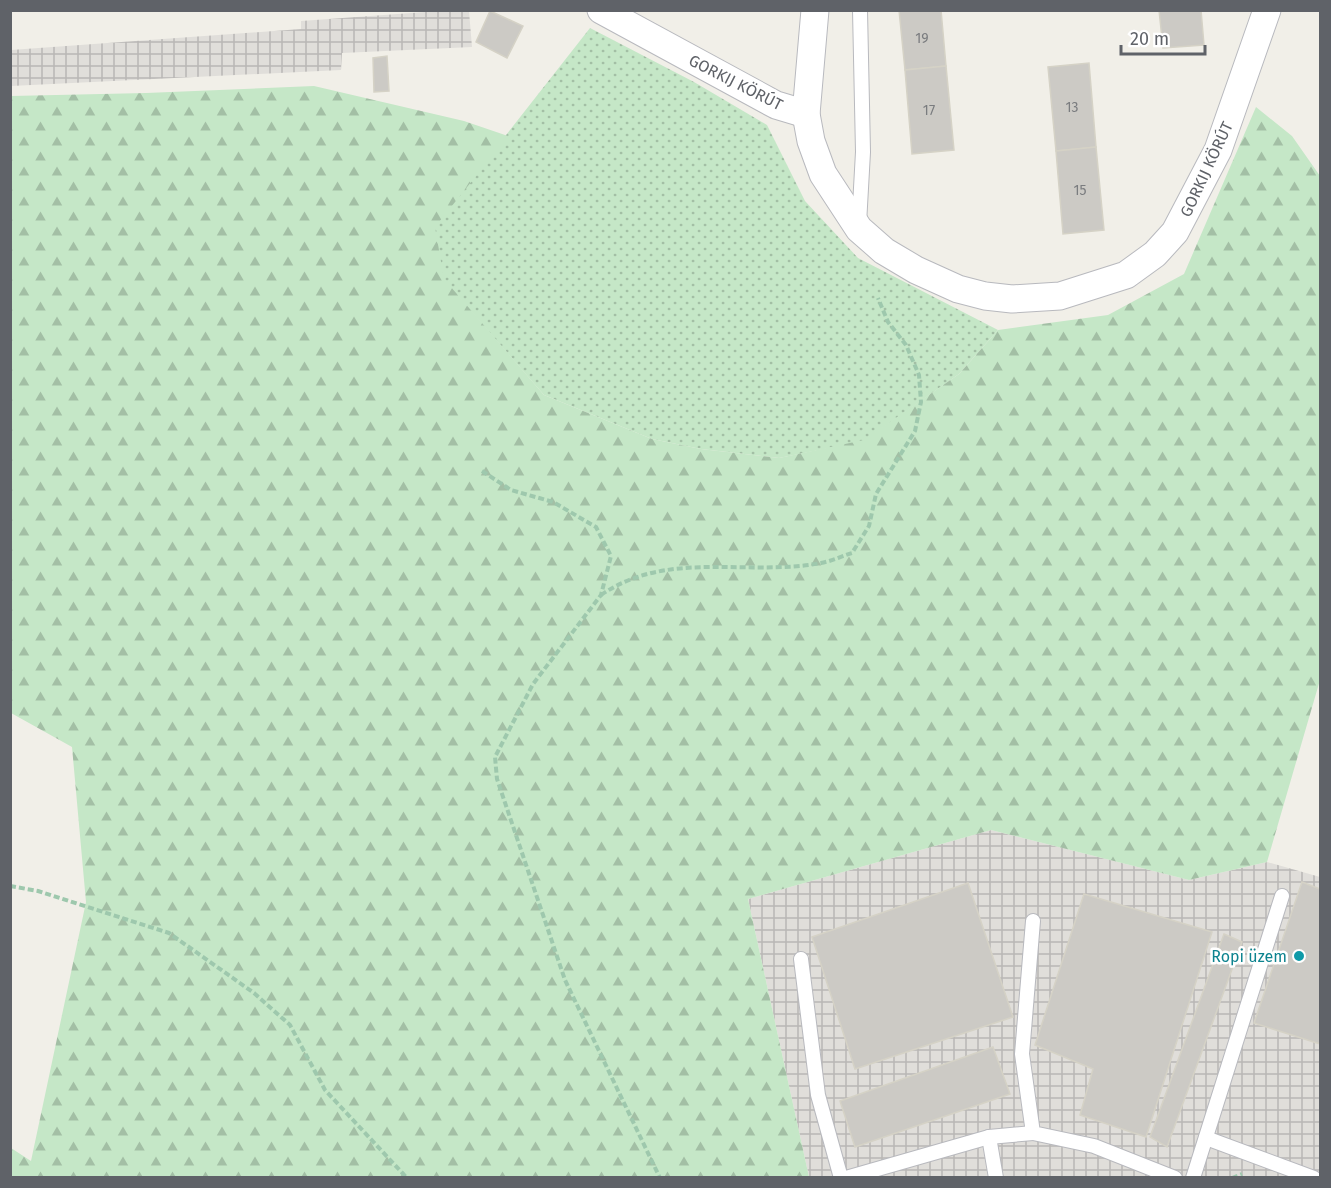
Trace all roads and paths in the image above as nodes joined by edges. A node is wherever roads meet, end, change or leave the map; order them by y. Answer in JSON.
{"nodes":[{"id":1,"x":601,"y":10,"type":"edge"},
{"id":2,"x":814,"y":10,"type":"edge"},
{"id":3,"x":860,"y":10,"type":"edge"},
{"id":4,"x":1267,"y":10,"type":"edge"},
{"id":5,"x":806,"y":114,"type":"junction"},
{"id":6,"x":859,"y":229,"type":"junction"},
{"id":7,"x":878,"y":298,"type":"dead end"},
{"id":8,"x":482,"y":471,"type":"dead end"},
{"id":9,"x":601,"y":595,"type":"junction"},
{"id":10,"x":10,"y":886,"type":"edge"},
{"id":11,"x":1282,"y":896,"type":"dead end"},
{"id":12,"x":1033,"y":921,"type":"dead end"},
{"id":13,"x":801,"y":959,"type":"dead end"},
{"id":14,"x":1033,"y":1133,"type":"junction"},
{"id":15,"x":989,"y":1137,"type":"junction"},
{"id":16,"x":1206,"y":1138,"type":"junction"},
{"id":17,"x":407,"y":1178,"type":"edge"},
{"id":18,"x":660,"y":1178,"type":"edge"},
{"id":19,"x":841,"y":1178,"type":"edge"},
{"id":20,"x":846,"y":1178,"type":"edge"},
{"id":21,"x":996,"y":1178,"type":"edge"},
{"id":22,"x":1175,"y":1178,"type":"edge"},
{"id":23,"x":1193,"y":1178,"type":"edge"},
{"id":24,"x":1314,"y":1178,"type":"edge"}],
"edges":[{"from":1,"to":5,"type":"street","name":"GORKIJ KÖRÚT"},
{"from":2,"to":5,"type":"street"},
{"from":3,"to":6,"type":"lane"},
{"from":4,"to":6,"type":"street","name":"GORKIJ KÖRÚT"},
{"from":5,"to":6,"type":"street","name":"GORKIJ KÖRÚT"},
{"from":7,"to":9,"type":"path"},
{"from":8,"to":9,"type":"path"},
{"from":9,"to":18,"type":"path"},
{"from":10,"to":17,"type":"path"},
{"from":11,"to":16,"type":"lane"},
{"from":12,"to":14,"type":"lane"},
{"from":13,"to":19,"type":"lane"},
{"from":14,"to":15,"type":"lane"},
{"from":14,"to":22,"type":"lane"},
{"from":15,"to":20,"type":"lane"},
{"from":15,"to":21,"type":"lane"},
{"from":16,"to":23,"type":"lane"},
{"from":16,"to":24,"type":"lane"}]}
